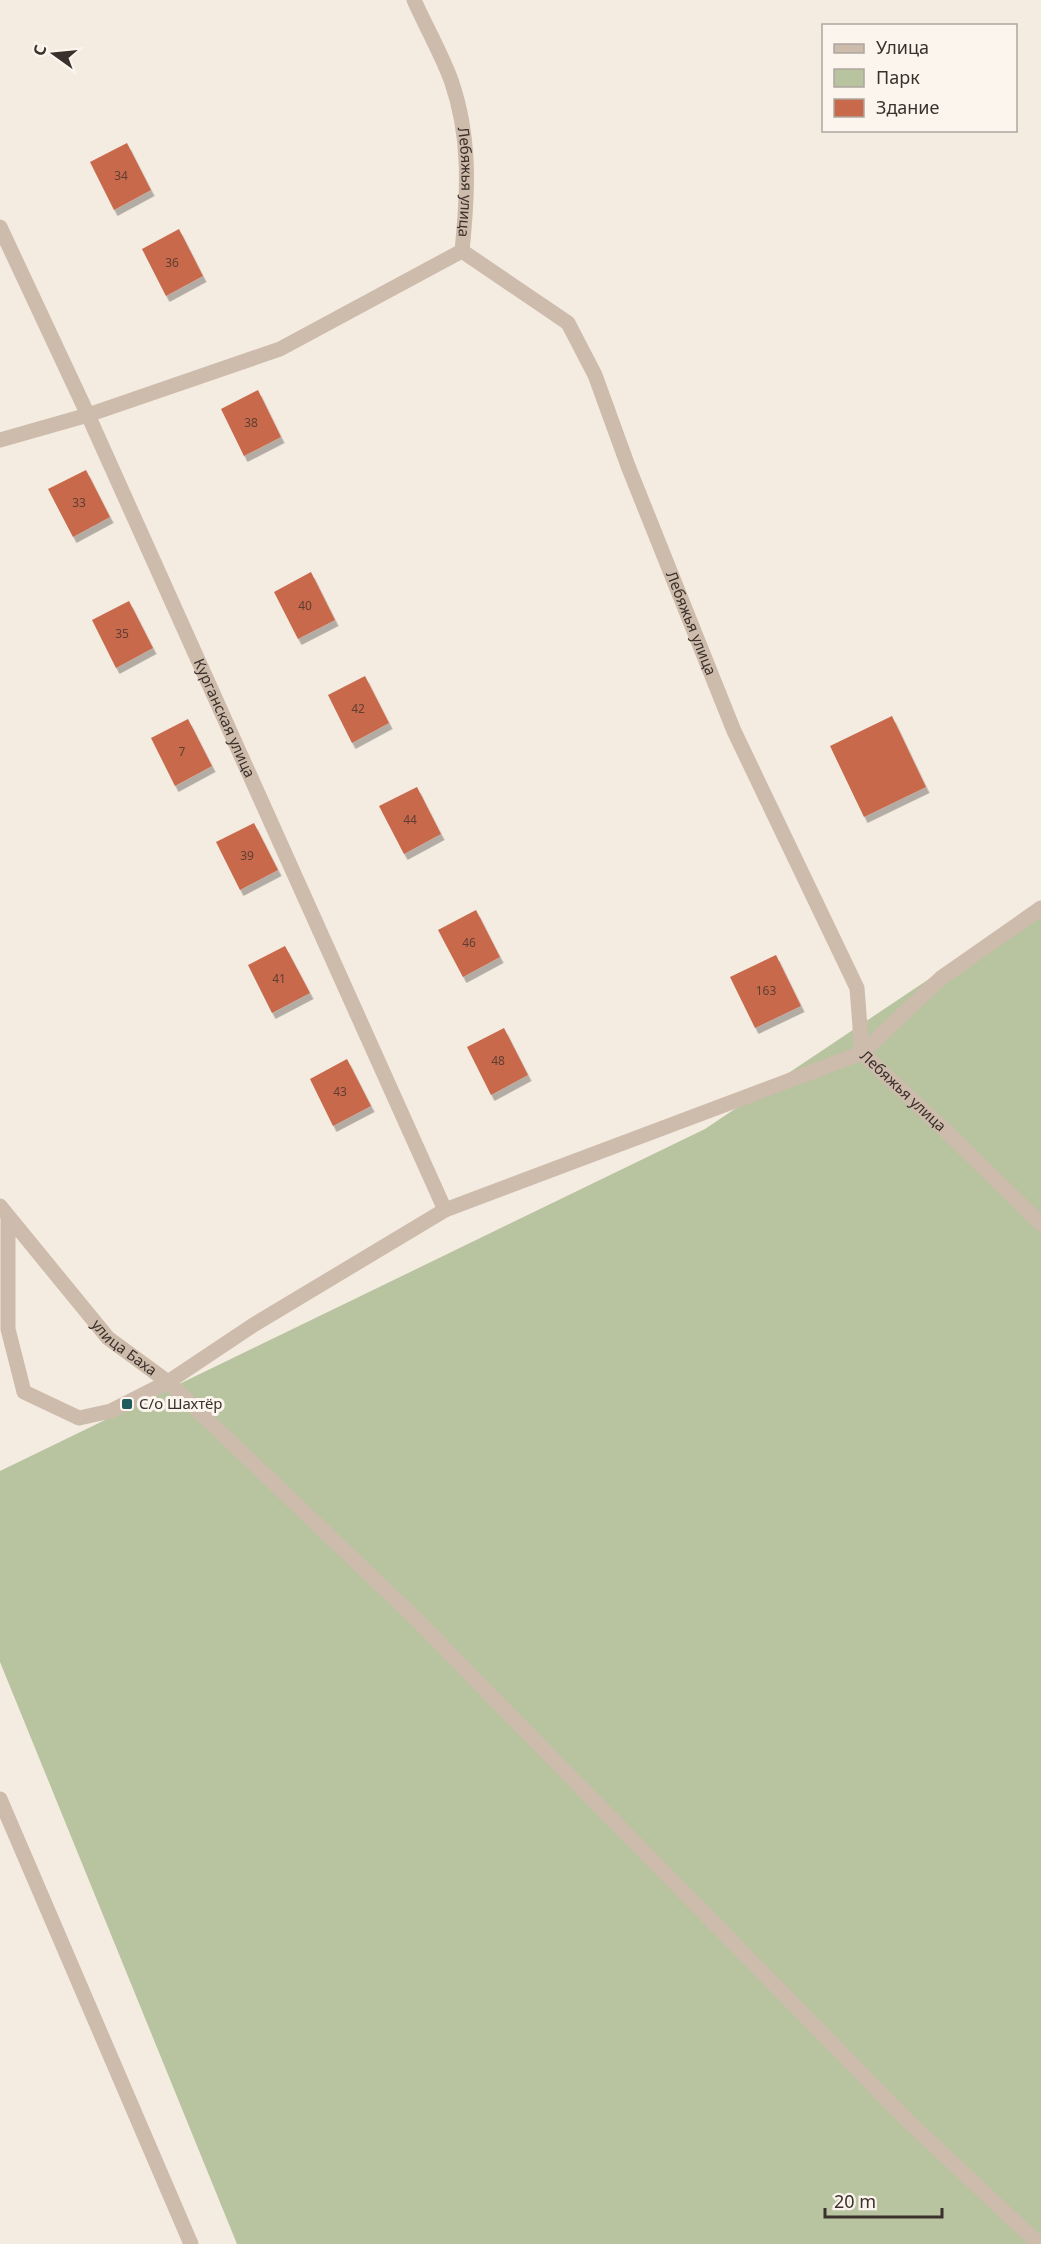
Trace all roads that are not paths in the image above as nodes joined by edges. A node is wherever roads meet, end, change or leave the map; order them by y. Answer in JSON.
{"nodes":[{"id":1,"x":414,"y":0,"type":"edge"},
{"id":2,"x":0,"y":226,"type":"edge"},
{"id":3,"x":462,"y":250,"type":"junction"},
{"id":4,"x":88,"y":415,"type":"junction"},
{"id":5,"x":0,"y":440,"type":"edge"},
{"id":6,"x":1041,"y":908,"type":"edge"},
{"id":7,"x":862,"y":1053,"type":"junction"},
{"id":8,"x":445,"y":1210,"type":"junction"},
{"id":9,"x":4,"y":1212,"type":"edge"},
{"id":10,"x":1041,"y":1224,"type":"edge"},
{"id":11,"x":168,"y":1382,"type":"junction"},
{"id":12,"x":0,"y":1799,"type":"edge"},
{"id":13,"x":191,"y":2244,"type":"edge"},
{"id":14,"x":1040,"y":2244,"type":"edge"}],
"edges":[{"from":1,"to":3,"type":"street","name":"Лебяжья улица"},
{"from":2,"to":4,"type":"street","name":"Курганская улица"},
{"from":3,"to":4,"type":"street"},
{"from":3,"to":7,"type":"street","name":"Лебяжья улица"},
{"from":4,"to":5,"type":"street"},
{"from":4,"to":8,"type":"street","name":"Курганская улица"},
{"from":6,"to":7,"type":"street"},
{"from":7,"to":8,"type":"street"},
{"from":7,"to":10,"type":"street","name":"Лебяжья улица"},
{"from":8,"to":11,"type":"street"},
{"from":9,"to":11,"type":"street","name":"улица Баха"},
{"from":9,"to":11,"type":"street","name":"улица Баха"},
{"from":11,"to":14,"type":"street"},
{"from":12,"to":13,"type":"street"}]}
